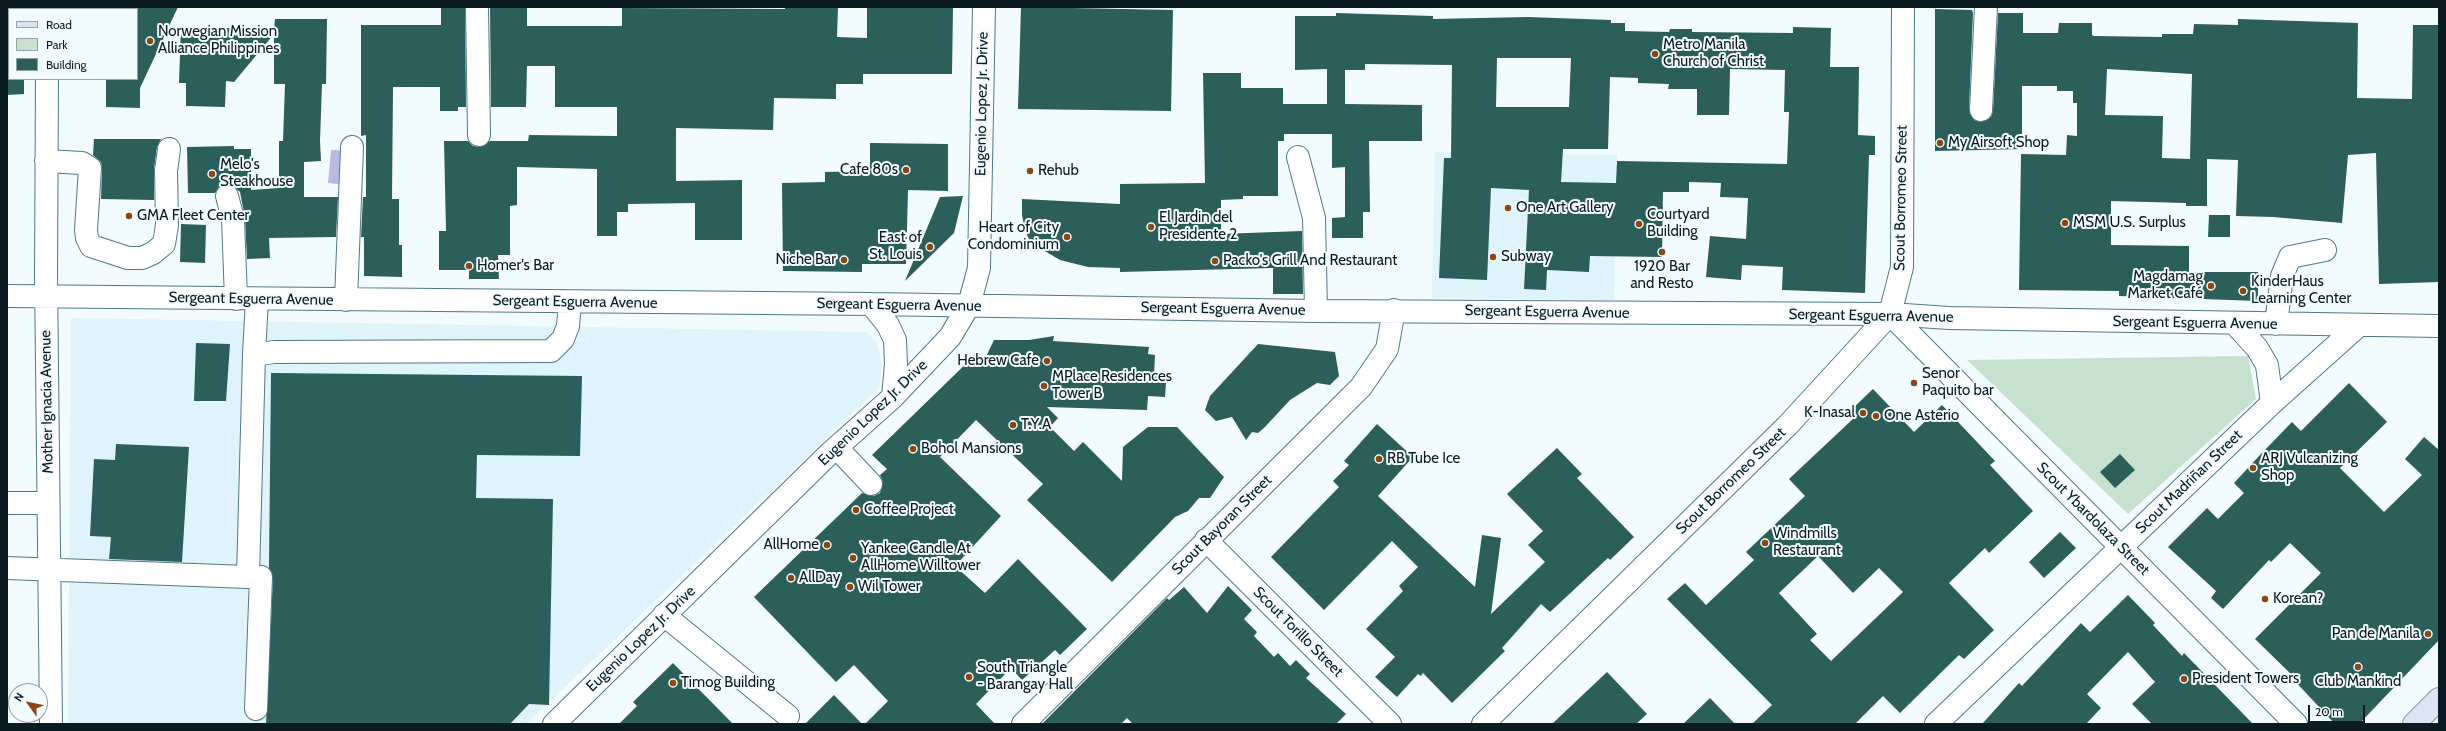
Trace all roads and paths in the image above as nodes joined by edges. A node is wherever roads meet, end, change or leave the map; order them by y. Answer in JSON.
{"nodes":[{"id":1,"x":477,"y":7,"type":"edge"},
{"id":2,"x":984,"y":7,"type":"edge"},
{"id":3,"x":1903,"y":7,"type":"edge"},
{"id":4,"x":1986,"y":7,"type":"edge"},
{"id":5,"x":47,"y":80,"type":"edge"},
{"id":6,"x":1981,"y":110,"type":"dead end"},
{"id":7,"x":479,"y":135,"type":"dead end"},
{"id":8,"x":352,"y":147,"type":"dead end"},
{"id":9,"x":169,"y":149,"type":"dead end"},
{"id":10,"x":1298,"y":157,"type":"dead end"},
{"id":11,"x":46,"y":161,"type":"junction"},
{"id":12,"x":227,"y":196,"type":"dead end"},
{"id":13,"x":2325,"y":250,"type":"dead end"},
{"id":14,"x":7,"y":296,"type":"edge"},
{"id":15,"x":46,"y":297,"type":"junction"},
{"id":16,"x":247,"y":299,"type":"junction"},
{"id":17,"x":346,"y":300,"type":"junction"},
{"id":18,"x":570,"y":302,"type":"junction"},
{"id":19,"x":871,"y":304,"type":"junction"},
{"id":20,"x":969,"y":305,"type":"junction"},
{"id":21,"x":1394,"y":310,"type":"junction"},
{"id":22,"x":1316,"y":311,"type":"junction"},
{"id":23,"x":1890,"y":314,"type":"junction"},
{"id":24,"x":2235,"y":324,"type":"junction"},
{"id":25,"x":2276,"y":324,"type":"junction"},
{"id":26,"x":2358,"y":326,"type":"junction"},
{"id":27,"x":2439,"y":326,"type":"edge"},
{"id":28,"x":254,"y":355,"type":"junction"},
{"id":29,"x":893,"y":397,"type":"junction"},
{"id":30,"x":2272,"y":403,"type":"junction"},
{"id":31,"x":837,"y":448,"type":"junction"},
{"id":32,"x":871,"y":484,"type":"dead end"},
{"id":33,"x":7,"y":503,"type":"edge"},
{"id":34,"x":48,"y":503,"type":"junction"},
{"id":35,"x":1206,"y":540,"type":"junction"},
{"id":36,"x":2122,"y":548,"type":"junction"},
{"id":37,"x":7,"y":568,"type":"edge"},
{"id":38,"x":50,"y":569,"type":"junction"},
{"id":39,"x":248,"y":576,"type":"junction"},
{"id":40,"x":664,"y":615,"type":"junction"},
{"id":41,"x":2439,"y":699,"type":"edge"},
{"id":42,"x":256,"y":709,"type":"dead end"},
{"id":43,"x":788,"y":716,"type":"dead end"},
{"id":44,"x":2418,"y":722,"type":"edge"},
{"id":45,"x":51,"y":724,"type":"edge"},
{"id":46,"x":554,"y":724,"type":"edge"},
{"id":47,"x":1023,"y":724,"type":"edge"},
{"id":48,"x":1390,"y":724,"type":"edge"},
{"id":49,"x":1483,"y":724,"type":"edge"},
{"id":50,"x":1936,"y":724,"type":"edge"},
{"id":51,"x":2296,"y":724,"type":"edge"}],
"edges":[{"from":1,"to":7,"type":"street"},
{"from":2,"to":20,"type":"street","name":"Eugenio Lopez Jr. Drive"},
{"from":3,"to":23,"type":"street","name":"Scout Borromeo Street"},
{"from":4,"to":6,"type":"street"},
{"from":5,"to":11,"type":"street","name":"Mother Ignacia Avenue"},
{"from":8,"to":17,"type":"street"},
{"from":9,"to":11,"type":"street"},
{"from":10,"to":22,"type":"street"},
{"from":11,"to":15,"type":"street","name":"Mother Ignacia Avenue"},
{"from":12,"to":16,"type":"street"},
{"from":13,"to":25,"type":"street"},
{"from":14,"to":15,"type":"street","name":"Sergeant Esguerra Avenue"},
{"from":15,"to":16,"type":"street","name":"Sergeant Esguerra Avenue"},
{"from":15,"to":34,"type":"street","name":"Mother Ignacia Avenue"},
{"from":16,"to":17,"type":"street","name":"Sergeant Esguerra Avenue"},
{"from":16,"to":28,"type":"street"},
{"from":17,"to":18,"type":"street","name":"Sergeant Esguerra Avenue"},
{"from":18,"to":19,"type":"street","name":"Sergeant Esguerra Avenue"},
{"from":18,"to":28,"type":"street"},
{"from":19,"to":20,"type":"street","name":"Sergeant Esguerra Avenue"},
{"from":19,"to":29,"type":"street"},
{"from":20,"to":22,"type":"street","name":"Sergeant Esguerra Avenue"},
{"from":20,"to":29,"type":"street","name":"Eugenio Lopez Jr. Drive"},
{"from":21,"to":22,"type":"street","name":"Sergeant Esguerra Avenue"},
{"from":21,"to":23,"type":"street","name":"Sergeant Esguerra Avenue"},
{"from":21,"to":35,"type":"street","name":"Scout Bayoran Street"},
{"from":23,"to":24,"type":"street","name":"Sergeant Esguerra Avenue"},
{"from":23,"to":36,"type":"street","name":"Scout Ybardolaza Street"},
{"from":23,"to":49,"type":"street","name":"Scout Borromeo Street"},
{"from":24,"to":25,"type":"street","name":"Sergeant Esguerra Avenue"},
{"from":24,"to":30,"type":"street"},
{"from":25,"to":26,"type":"street","name":"Sergeant Esguerra Avenue"},
{"from":26,"to":27,"type":"street","name":"Sergeant Esguerra Avenue"},
{"from":26,"to":30,"type":"street","name":"Scout Madriñan Street"},
{"from":28,"to":39,"type":"street"},
{"from":29,"to":31,"type":"street","name":"Eugenio Lopez Jr. Drive"},
{"from":30,"to":36,"type":"street","name":"Scout Madriñan Street"},
{"from":31,"to":32,"type":"street"},
{"from":31,"to":40,"type":"street","name":"Eugenio Lopez Jr. Drive"},
{"from":33,"to":34,"type":"street"},
{"from":34,"to":38,"type":"street","name":"Mother Ignacia Avenue"},
{"from":35,"to":47,"type":"street","name":"Scout Bayoran Street"},
{"from":35,"to":48,"type":"street","name":"Scout Torillo Street"},
{"from":36,"to":50,"type":"street","name":"Scout Madriñan Street"},
{"from":36,"to":51,"type":"street","name":"Scout Ybardolaza Street"},
{"from":37,"to":38,"type":"street"},
{"from":38,"to":39,"type":"street"},
{"from":38,"to":45,"type":"street","name":"Mother Ignacia Avenue"},
{"from":39,"to":42,"type":"street"},
{"from":40,"to":43,"type":"street"},
{"from":40,"to":46,"type":"street","name":"Eugenio Lopez Jr. Drive"},
{"from":41,"to":44,"type":"main road"}]}
